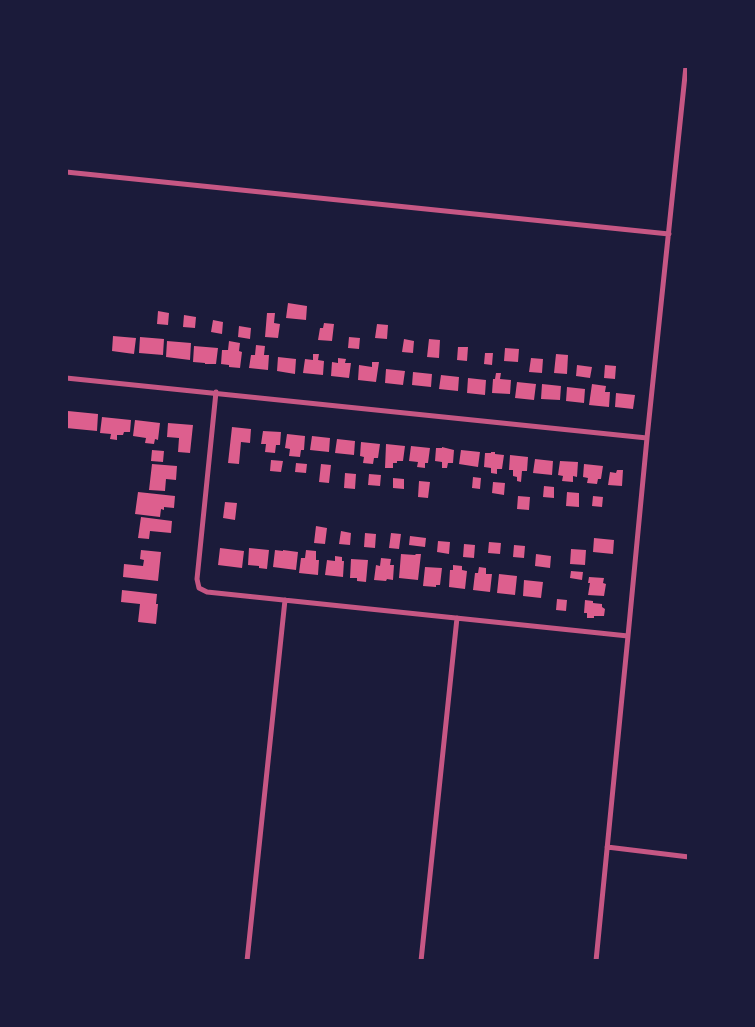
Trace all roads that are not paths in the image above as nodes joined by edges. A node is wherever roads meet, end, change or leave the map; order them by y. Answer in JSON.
{"nodes":[{"id":1,"x":686,"y":66,"type":"edge"},
{"id":2,"x":66,"y":172,"type":"edge"},
{"id":3,"x":669,"y":234,"type":"junction"},
{"id":4,"x":66,"y":378,"type":"edge"},
{"id":5,"x":216,"y":392,"type":"junction"},
{"id":6,"x":647,"y":438,"type":"junction"},
{"id":7,"x":285,"y":600,"type":"junction"},
{"id":8,"x":457,"y":618,"type":"junction"},
{"id":9,"x":628,"y":636,"type":"junction"},
{"id":10,"x":607,"y":847,"type":"junction"},
{"id":11,"x":689,"y":857,"type":"edge"},
{"id":12,"x":246,"y":961,"type":"edge"},
{"id":13,"x":421,"y":961,"type":"edge"},
{"id":14,"x":596,"y":961,"type":"edge"}],
"edges":[{"from":1,"to":3,"type":"street"},
{"from":2,"to":3,"type":"street"},
{"from":3,"to":6,"type":"street"},
{"from":4,"to":5,"type":"street"},
{"from":5,"to":6,"type":"street"},
{"from":5,"to":7,"type":"street"},
{"from":6,"to":9,"type":"street"},
{"from":7,"to":8,"type":"street"},
{"from":7,"to":12,"type":"street"},
{"from":8,"to":9,"type":"street"},
{"from":8,"to":13,"type":"street"},
{"from":9,"to":10,"type":"street"},
{"from":10,"to":11,"type":"street"},
{"from":10,"to":14,"type":"street"}]}
